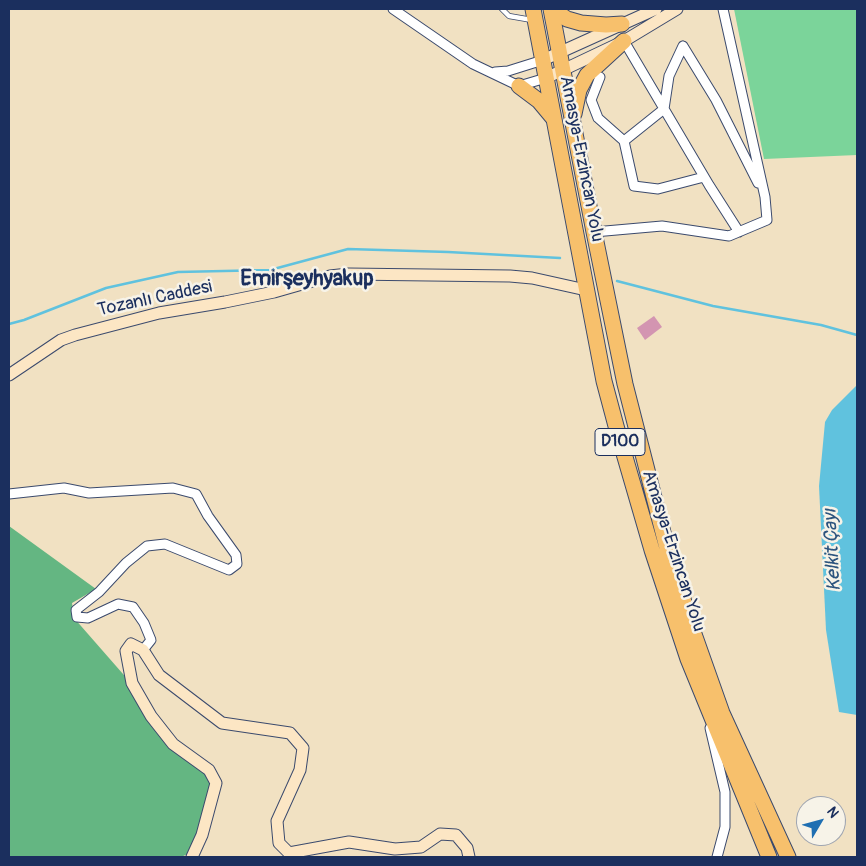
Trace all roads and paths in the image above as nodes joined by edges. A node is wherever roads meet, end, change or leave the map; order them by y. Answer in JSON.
{"nodes":[{"id":1,"x":393,"y":9,"type":"edge"},
{"id":2,"x":502,"y":9,"type":"edge"},
{"id":3,"x":552,"y":9,"type":"edge"},
{"id":4,"x":656,"y":9,"type":"edge"},
{"id":5,"x":677,"y":9,"type":"edge"},
{"id":6,"x":722,"y":9,"type":"edge"},
{"id":7,"x":534,"y":15,"type":"edge"},
{"id":8,"x":622,"y":24,"type":"junction"},
{"id":9,"x":624,"y":41,"type":"junction"},
{"id":10,"x":559,"y":52,"type":"junction"},
{"id":11,"x":543,"y":60,"type":"junction"},
{"id":12,"x":562,"y":70,"type":"junction"},
{"id":13,"x":494,"y":72,"type":"junction"},
{"id":14,"x":600,"y":76,"type":"dead end"},
{"id":15,"x":546,"y":78,"type":"junction"},
{"id":16,"x":520,"y":86,"type":"junction"},
{"id":17,"x":664,"y":109,"type":"junction"},
{"id":18,"x":555,"y":120,"type":"junction"},
{"id":19,"x":572,"y":120,"type":"junction"},
{"id":20,"x":624,"y":140,"type":"junction"},
{"id":21,"x":704,"y":177,"type":"junction"},
{"id":22,"x":765,"y":197,"type":"junction"},
{"id":23,"x":594,"y":232,"type":"junction"},
{"id":24,"x":739,"y":232,"type":"junction"},
{"id":25,"x":586,"y":290,"type":"junction"},
{"id":26,"x":9,"y":374,"type":"edge"},
{"id":27,"x":9,"y":494,"type":"edge"},
{"id":28,"x":143,"y":650,"type":"junction"},
{"id":29,"x":702,"y":693,"type":"junction"},
{"id":30,"x":192,"y":857,"type":"edge"},
{"id":31,"x":469,"y":857,"type":"edge"},
{"id":32,"x":717,"y":857,"type":"edge"},
{"id":33,"x":769,"y":857,"type":"edge"},
{"id":34,"x":788,"y":857,"type":"edge"}],
"edges":[{"from":1,"to":13,"type":"street"},
{"from":2,"to":7,"type":"lane"},
{"from":3,"to":8,"type":"highway"},
{"from":3,"to":10,"type":"highway","number":"D100"},
{"from":4,"to":8,"type":"street"},
{"from":5,"to":9,"type":"street"},
{"from":6,"to":22,"type":"street"},
{"from":7,"to":11,"type":"highway","name":"Amasya-Erzincan Yolu","number":"D100"},
{"from":8,"to":10,"type":"street"},
{"from":9,"to":12,"type":"street"},
{"from":9,"to":17,"type":"street"},
{"from":9,"to":19,"type":"highway"},
{"from":10,"to":11,"type":"street"},
{"from":10,"to":12,"type":"highway","number":"D100"},
{"from":11,"to":13,"type":"street"},
{"from":11,"to":15,"type":"highway","name":"Amasya-Erzincan Yolu","number":"D100"},
{"from":12,"to":15,"type":"street"},
{"from":12,"to":19,"type":"highway","number":"D100"},
{"from":13,"to":16,"type":"street"},
{"from":14,"to":20,"type":"street"},
{"from":15,"to":16,"type":"street"},
{"from":15,"to":18,"type":"highway","name":"Amasya-Erzincan Yolu","number":"D100"},
{"from":16,"to":18,"type":"highway"},
{"from":17,"to":20,"type":"street"},
{"from":17,"to":21,"type":"street"},
{"from":17,"to":22,"type":"street"},
{"from":18,"to":25,"type":"highway","name":"Amasya-Erzincan Yolu","number":"D100"},
{"from":19,"to":23,"type":"highway","number":"D100"},
{"from":20,"to":21,"type":"street"},
{"from":21,"to":24,"type":"street"},
{"from":22,"to":24,"type":"street"},
{"from":23,"to":24,"type":"street"},
{"from":23,"to":34,"type":"highway","number":"D100"},
{"from":25,"to":26,"type":"street","name":"Tozanlı Caddesi"},
{"from":25,"to":29,"type":"highway","name":"Amasya-Erzincan Yolu","number":"D100"},
{"from":27,"to":28,"type":"street"},
{"from":28,"to":30,"type":"street"},
{"from":28,"to":31,"type":"street"},
{"from":29,"to":32,"type":"street"},
{"from":29,"to":33,"type":"highway","name":"Amasya-Erzincan Yolu","number":"D100"}]}
